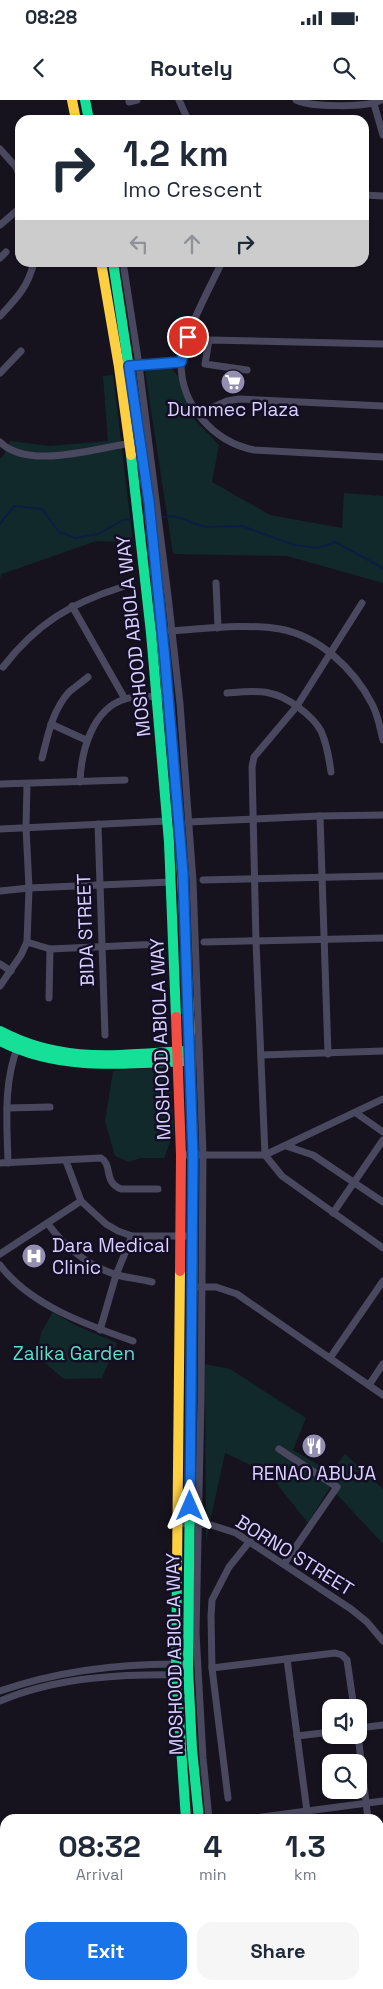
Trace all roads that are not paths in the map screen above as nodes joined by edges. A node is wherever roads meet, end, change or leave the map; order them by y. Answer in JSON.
{"nodes":[{"id":1,"x":72,"y":100,"type":"edge"},
{"id":2,"x":85,"y":100,"type":"edge"},
{"id":3,"x":137,"y":100,"type":"edge"},
{"id":4,"x":178,"y":100,"type":"edge"},
{"id":5,"x":296,"y":100,"type":"edge"},
{"id":6,"x":129,"y":102,"type":"dead end"},
{"id":7,"x":377,"y":102,"type":"edge"},
{"id":8,"x":75,"y":115,"type":"edge"},
{"id":9,"x":88,"y":115,"type":"edge"},
{"id":10,"x":186,"y":115,"type":"edge"},
{"id":11,"x":383,"y":135,"type":"edge"},
{"id":12,"x":0,"y":149,"type":"edge"},
{"id":13,"x":15,"y":166,"type":"edge"},
{"id":14,"x":369,"y":195,"type":"edge"},
{"id":15,"x":383,"y":196,"type":"edge"},
{"id":16,"x":15,"y":212,"type":"edge"},
{"id":17,"x":0,"y":225,"type":"edge"},
{"id":18,"x":6,"y":252,"type":"dead end"},
{"id":19,"x":0,"y":258,"type":"edge"},
{"id":20,"x":32,"y":267,"type":"edge"},
{"id":21,"x":102,"y":267,"type":"edge"},
{"id":22,"x":114,"y":267,"type":"edge"},
{"id":23,"x":123,"y":267,"type":"edge"},
{"id":24,"x":220,"y":267,"type":"edge"},
{"id":25,"x":0,"y":316,"type":"edge"},
{"id":26,"x":383,"y":344,"type":"edge"},
{"id":27,"x":21,"y":352,"type":"dead end"},
{"id":28,"x":181,"y":362,"type":"junction"},
{"id":29,"x":129,"y":366,"type":"junction"},
{"id":30,"x":247,"y":370,"type":"dead end"},
{"id":31,"x":0,"y":373,"type":"edge"},
{"id":32,"x":383,"y":406,"type":"edge"},
{"id":33,"x":197,"y":414,"type":"junction"},
{"id":34,"x":141,"y":442,"type":"junction"},
{"id":35,"x":129,"y":444,"type":"junction"},
{"id":36,"x":2,"y":447,"type":"edge"},
{"id":37,"x":383,"y":457,"type":"edge"},
{"id":38,"x":216,"y":583,"type":"dead end"},
{"id":39,"x":122,"y":587,"type":"dead end"},
{"id":40,"x":362,"y":603,"type":"dead end"},
{"id":41,"x":72,"y":606,"type":"junction"},
{"id":42,"x":218,"y":628,"type":"junction"},
{"id":43,"x":167,"y":631,"type":"junction"},
{"id":44,"x":151,"y":632,"type":"junction"},
{"id":45,"x":331,"y":654,"type":"junction"},
{"id":46,"x":4,"y":667,"type":"dead end"},
{"id":47,"x":88,"y":677,"type":"dead end"},
{"id":48,"x":227,"y":693,"type":"dead end"},
{"id":49,"x":156,"y":697,"type":"junction"},
{"id":50,"x":168,"y":697,"type":"junction"},
{"id":51,"x":125,"y":699,"type":"junction"},
{"id":52,"x":297,"y":706,"type":"junction"},
{"id":53,"x":51,"y":724,"type":"junction"},
{"id":54,"x":86,"y":740,"type":"junction"},
{"id":55,"x":383,"y":740,"type":"edge"},
{"id":56,"x":42,"y":758,"type":"dead end"},
{"id":57,"x":331,"y":772,"type":"dead end"},
{"id":58,"x":125,"y":780,"type":"dead end"},
{"id":59,"x":80,"y":782,"type":"junction"},
{"id":60,"x":0,"y":784,"type":"edge"},
{"id":61,"x":27,"y":784,"type":"junction"},
{"id":62,"x":383,"y":815,"type":"edge"},
{"id":63,"x":320,"y":816,"type":"junction"},
{"id":64,"x":253,"y":819,"type":"junction"},
{"id":65,"x":167,"y":821,"type":"junction"},
{"id":66,"x":188,"y":822,"type":"junction"},
{"id":67,"x":98,"y":824,"type":"junction"},
{"id":68,"x":26,"y":827,"type":"junction"},
{"id":69,"x":0,"y":829,"type":"edge"},
{"id":70,"x":383,"y":876,"type":"edge"},
{"id":71,"x":323,"y":878,"type":"junction"},
{"id":72,"x":254,"y":879,"type":"junction"},
{"id":73,"x":203,"y":880,"type":"dead end"},
{"id":74,"x":171,"y":882,"type":"junction"},
{"id":75,"x":100,"y":885,"type":"junction"},
{"id":76,"x":29,"y":888,"type":"junction"},
{"id":77,"x":0,"y":891,"type":"edge"},
{"id":78,"x":383,"y":938,"type":"edge"},
{"id":79,"x":324,"y":940,"type":"junction"},
{"id":80,"x":27,"y":942,"type":"junction"},
{"id":81,"x":204,"y":942,"type":"dead end"},
{"id":82,"x":256,"y":942,"type":"junction"},
{"id":83,"x":161,"y":944,"type":"dead end"},
{"id":84,"x":102,"y":946,"type":"junction"},
{"id":85,"x":50,"y":949,"type":"junction"},
{"id":86,"x":0,"y":964,"type":"edge"},
{"id":87,"x":11,"y":971,"type":"junction"},
{"id":88,"x":0,"y":986,"type":"edge"},
{"id":89,"x":50,"y":998,"type":"dead end"},
{"id":90,"x":0,"y":1031,"type":"edge"},
{"id":91,"x":105,"y":1035,"type":"dead end"},
{"id":92,"x":0,"y":1042,"type":"edge"},
{"id":93,"x":18,"y":1046,"type":"junction"},
{"id":94,"x":383,"y":1051,"type":"edge"},
{"id":95,"x":261,"y":1054,"type":"junction"},
{"id":96,"x":328,"y":1054,"type":"junction"},
{"id":97,"x":179,"y":1056,"type":"junction"},
{"id":98,"x":191,"y":1056,"type":"junction"},
{"id":99,"x":383,"y":1099,"type":"edge"},
{"id":100,"x":50,"y":1107,"type":"dead end"},
{"id":101,"x":7,"y":1108,"type":"junction"},
{"id":102,"x":356,"y":1113,"type":"junction"},
{"id":103,"x":197,"y":1114,"type":"junction"},
{"id":104,"x":383,"y":1132,"type":"edge"},
{"id":105,"x":383,"y":1140,"type":"edge"},
{"id":106,"x":286,"y":1146,"type":"junction"},
{"id":107,"x":181,"y":1155,"type":"junction"},
{"id":108,"x":198,"y":1155,"type":"junction"},
{"id":109,"x":266,"y":1155,"type":"junction"},
{"id":110,"x":66,"y":1161,"type":"junction"},
{"id":111,"x":4,"y":1163,"type":"edge"},
{"id":112,"x":355,"y":1182,"type":"junction"},
{"id":113,"x":158,"y":1190,"type":"dead end"},
{"id":114,"x":81,"y":1201,"type":"junction"},
{"id":115,"x":383,"y":1202,"type":"edge"},
{"id":116,"x":333,"y":1213,"type":"junction"},
{"id":117,"x":48,"y":1224,"type":"junction"},
{"id":118,"x":132,"y":1236,"type":"junction"},
{"id":119,"x":180,"y":1236,"type":"junction"},
{"id":120,"x":193,"y":1236,"type":"junction"},
{"id":121,"x":383,"y":1247,"type":"edge"},
{"id":122,"x":0,"y":1254,"type":"edge"},
{"id":123,"x":0,"y":1265,"type":"edge"},
{"id":124,"x":116,"y":1275,"type":"junction"},
{"id":125,"x":383,"y":1281,"type":"edge"},
{"id":126,"x":152,"y":1282,"type":"dead end"},
{"id":127,"x":198,"y":1287,"type":"junction"},
{"id":128,"x":100,"y":1330,"type":"junction"},
{"id":129,"x":133,"y":1341,"type":"dead end"},
{"id":130,"x":330,"y":1358,"type":"junction"},
{"id":131,"x":383,"y":1364,"type":"edge"},
{"id":132,"x":369,"y":1385,"type":"junction"},
{"id":133,"x":383,"y":1394,"type":"edge"},
{"id":134,"x":279,"y":1449,"type":"dead end"},
{"id":135,"x":177,"y":1523,"type":"junction"},
{"id":136,"x":194,"y":1524,"type":"junction"},
{"id":137,"x":250,"y":1541,"type":"junction"},
{"id":138,"x":284,"y":1564,"type":"junction"},
{"id":139,"x":383,"y":1641,"type":"edge"},
{"id":140,"x":287,"y":1659,"type":"junction"},
{"id":141,"x":175,"y":1664,"type":"junction"},
{"id":142,"x":188,"y":1664,"type":"junction"},
{"id":143,"x":212,"y":1668,"type":"junction"},
{"id":144,"x":176,"y":1675,"type":"junction"},
{"id":145,"x":188,"y":1675,"type":"junction"},
{"id":146,"x":0,"y":1691,"type":"edge"},
{"id":147,"x":353,"y":1699,"type":"edge"},
{"id":148,"x":0,"y":1700,"type":"edge"},
{"id":149,"x":383,"y":1725,"type":"edge"},
{"id":150,"x":367,"y":1727,"type":"edge"},
{"id":151,"x":322,"y":1733,"type":"edge"},
{"id":152,"x":297,"y":1736,"type":"junction"},
{"id":153,"x":359,"y":1744,"type":"edge"},
{"id":154,"x":228,"y":1798,"type":"dead end"},
{"id":155,"x":383,"y":1801,"type":"edge"},
{"id":156,"x":366,"y":1803,"type":"junction"},
{"id":157,"x":307,"y":1810,"type":"junction"},
{"id":158,"x":186,"y":1814,"type":"edge"},
{"id":159,"x":198,"y":1814,"type":"edge"},
{"id":160,"x":209,"y":1814,"type":"edge"},
{"id":161,"x":280,"y":1814,"type":"edge"},
{"id":162,"x":307,"y":1814,"type":"edge"},
{"id":163,"x":367,"y":1814,"type":"edge"}],
"edges":[{"from":1,"to":8,"type":"main road"},
{"from":2,"to":9,"type":"main road"},
{"from":3,"to":6,"type":"street"},
{"from":4,"to":10,"type":"street"},
{"from":5,"to":7,"type":"street"},
{"from":7,"to":11,"type":"street"},
{"from":12,"to":13,"type":"street"},
{"from":14,"to":15,"type":"street"},
{"from":16,"to":17,"type":"street"},
{"from":18,"to":19,"type":"street"},
{"from":20,"to":25,"type":"street"},
{"from":21,"to":29,"type":"main road","name":"MOSHOOD ABIOLA WAY"},
{"from":22,"to":29,"type":"main road","name":"MOSHOOD ABIOLA WAY"},
{"from":23,"to":29,"type":"street"},
{"from":24,"to":28,"type":"street"},
{"from":26,"to":30,"type":"street"},
{"from":27,"to":31,"type":"street"},
{"from":28,"to":29,"type":"street"},
{"from":28,"to":33,"type":"street"},
{"from":29,"to":34,"type":"main road","name":"MOSHOOD ABIOLA WAY"},
{"from":29,"to":35,"type":"main road","name":"MOSHOOD ABIOLA WAY"},
{"from":29,"to":43,"type":"street"},
{"from":32,"to":33,"type":"street"},
{"from":33,"to":37,"type":"street"},
{"from":34,"to":35,"type":"street"},
{"from":34,"to":43,"type":"main road","name":"MOSHOOD ABIOLA WAY"},
{"from":35,"to":36,"type":"street"},
{"from":35,"to":44,"type":"main road","name":"MOSHOOD ABIOLA WAY"},
{"from":38,"to":42,"type":"street"},
{"from":39,"to":41,"type":"street"},
{"from":40,"to":45,"type":"street"},
{"from":41,"to":46,"type":"street"},
{"from":41,"to":51,"type":"street"},
{"from":42,"to":43,"type":"street"},
{"from":42,"to":45,"type":"street"},
{"from":43,"to":44,"type":"street"},
{"from":43,"to":50,"type":"main road","name":"MOSHOOD ABIOLA WAY"},
{"from":43,"to":66,"type":"street"},
{"from":44,"to":49,"type":"main road","name":"MOSHOOD ABIOLA WAY"},
{"from":45,"to":52,"type":"street"},
{"from":45,"to":55,"type":"street"},
{"from":47,"to":53,"type":"street"},
{"from":48,"to":52,"type":"street"},
{"from":49,"to":50,"type":"street"},
{"from":49,"to":51,"type":"street"},
{"from":49,"to":65,"type":"main road","name":"MOSHOOD ABIOLA WAY"},
{"from":50,"to":98,"type":"main road","name":"MOSHOOD ABIOLA WAY"},
{"from":51,"to":54,"type":"street"},
{"from":52,"to":57,"type":"street"},
{"from":52,"to":64,"type":"street"},
{"from":53,"to":54,"type":"street"},
{"from":53,"to":56,"type":"street"},
{"from":54,"to":59,"type":"street"},
{"from":58,"to":59,"type":"street"},
{"from":59,"to":61,"type":"street"},
{"from":60,"to":61,"type":"street"},
{"from":61,"to":68,"type":"street"},
{"from":62,"to":63,"type":"street"},
{"from":63,"to":64,"type":"street"},
{"from":63,"to":71,"type":"street"},
{"from":64,"to":66,"type":"street"},
{"from":64,"to":72,"type":"street"},
{"from":65,"to":67,"type":"street"},
{"from":65,"to":74,"type":"main road","name":"MOSHOOD ABIOLA WAY"},
{"from":66,"to":103,"type":"street"},
{"from":67,"to":68,"type":"street"},
{"from":67,"to":75,"type":"street","name":"BIDA STREET"},
{"from":68,"to":69,"type":"street"},
{"from":68,"to":76,"type":"street"},
{"from":70,"to":71,"type":"street"},
{"from":71,"to":72,"type":"street"},
{"from":71,"to":79,"type":"street"},
{"from":72,"to":73,"type":"street"},
{"from":72,"to":82,"type":"street"},
{"from":74,"to":75,"type":"street"},
{"from":74,"to":97,"type":"main road","name":"MOSHOOD ABIOLA WAY"},
{"from":75,"to":76,"type":"street"},
{"from":75,"to":84,"type":"street","name":"BIDA STREET"},
{"from":76,"to":77,"type":"street"},
{"from":76,"to":80,"type":"street"},
{"from":78,"to":79,"type":"street"},
{"from":79,"to":82,"type":"street"},
{"from":79,"to":96,"type":"street"},
{"from":80,"to":85,"type":"street"},
{"from":80,"to":87,"type":"street"},
{"from":81,"to":82,"type":"street"},
{"from":82,"to":95,"type":"street"},
{"from":83,"to":84,"type":"street"},
{"from":84,"to":85,"type":"street"},
{"from":84,"to":91,"type":"street","name":"BIDA STREET"},
{"from":85,"to":89,"type":"street"},
{"from":86,"to":87,"type":"street"},
{"from":87,"to":88,"type":"street"},
{"from":90,"to":93,"type":"main road"},
{"from":92,"to":93,"type":"main road"},
{"from":93,"to":97,"type":"main road"},
{"from":93,"to":101,"type":"street"},
{"from":94,"to":96,"type":"street"},
{"from":95,"to":96,"type":"street"},
{"from":95,"to":109,"type":"street"},
{"from":97,"to":98,"type":"main road"},
{"from":97,"to":107,"type":"main road","name":"MOSHOOD ABIOLA WAY"},
{"from":98,"to":103,"type":"main road","name":"MOSHOOD ABIOLA WAY"},
{"from":99,"to":102,"type":"street"},
{"from":100,"to":101,"type":"street"},
{"from":101,"to":111,"type":"street"},
{"from":102,"to":104,"type":"street"},
{"from":102,"to":106,"type":"street"},
{"from":103,"to":108,"type":"main road","name":"MOSHOOD ABIOLA WAY"},
{"from":105,"to":112,"type":"street"},
{"from":106,"to":109,"type":"street"},
{"from":106,"to":112,"type":"street"},
{"from":107,"to":108,"type":"street"},
{"from":107,"to":119,"type":"main road","name":"MOSHOOD ABIOLA WAY"},
{"from":108,"to":109,"type":"street"},
{"from":108,"to":120,"type":"main road","name":"MOSHOOD ABIOLA WAY"},
{"from":108,"to":127,"type":"street"},
{"from":109,"to":116,"type":"street"},
{"from":110,"to":111,"type":"street"},
{"from":110,"to":113,"type":"street"},
{"from":110,"to":114,"type":"street"},
{"from":112,"to":115,"type":"street"},
{"from":112,"to":116,"type":"street"},
{"from":114,"to":117,"type":"street"},
{"from":114,"to":118,"type":"street"},
{"from":116,"to":121,"type":"street"},
{"from":117,"to":122,"type":"street"},
{"from":117,"to":124,"type":"street"},
{"from":118,"to":119,"type":"street"},
{"from":118,"to":124,"type":"street"},
{"from":119,"to":120,"type":"street"},
{"from":119,"to":135,"type":"main road","name":"MOSHOOD ABIOLA WAY"},
{"from":120,"to":127,"type":"main road","name":"MOSHOOD ABIOLA WAY"},
{"from":123,"to":128,"type":"street"},
{"from":124,"to":126,"type":"street"},
{"from":124,"to":128,"type":"street"},
{"from":125,"to":130,"type":"street"},
{"from":127,"to":130,"type":"street"},
{"from":127,"to":136,"type":"main road","name":"MOSHOOD ABIOLA WAY"},
{"from":128,"to":129,"type":"street"},
{"from":130,"to":132,"type":"street"},
{"from":131,"to":132,"type":"street"},
{"from":132,"to":133,"type":"street"},
{"from":134,"to":138,"type":"street"},
{"from":135,"to":136,"type":"street","name":"BORNO STREET"},
{"from":135,"to":141,"type":"main road","name":"MOSHOOD ABIOLA WAY"},
{"from":136,"to":137,"type":"street","name":"BORNO STREET"},
{"from":136,"to":142,"type":"main road","name":"MOSHOOD ABIOLA WAY"},
{"from":136,"to":160,"type":"street"},
{"from":137,"to":138,"type":"street","name":"BORNO STREET"},
{"from":137,"to":143,"type":"street"},
{"from":138,"to":139,"type":"street","name":"BORNO STREET"},
{"from":140,"to":143,"type":"street"},
{"from":140,"to":147,"type":"street"},
{"from":140,"to":152,"type":"street"},
{"from":141,"to":142,"type":"street"},
{"from":141,"to":144,"type":"main road","name":"MOSHOOD ABIOLA WAY"},
{"from":141,"to":146,"type":"street"},
{"from":142,"to":145,"type":"main road","name":"MOSHOOD ABIOLA WAY"},
{"from":143,"to":154,"type":"street"},
{"from":144,"to":145,"type":"street"},
{"from":144,"to":148,"type":"street"},
{"from":144,"to":158,"type":"main road","name":"MOSHOOD ABIOLA WAY"},
{"from":145,"to":159,"type":"main road","name":"MOSHOOD ABIOLA WAY"},
{"from":149,"to":150,"type":"street"},
{"from":151,"to":152,"type":"street"},
{"from":152,"to":157,"type":"street"},
{"from":153,"to":156,"type":"street"},
{"from":155,"to":156,"type":"street"},
{"from":156,"to":157,"type":"street"},
{"from":156,"to":163,"type":"street"},
{"from":157,"to":161,"type":"street"},
{"from":157,"to":162,"type":"street"}]}
